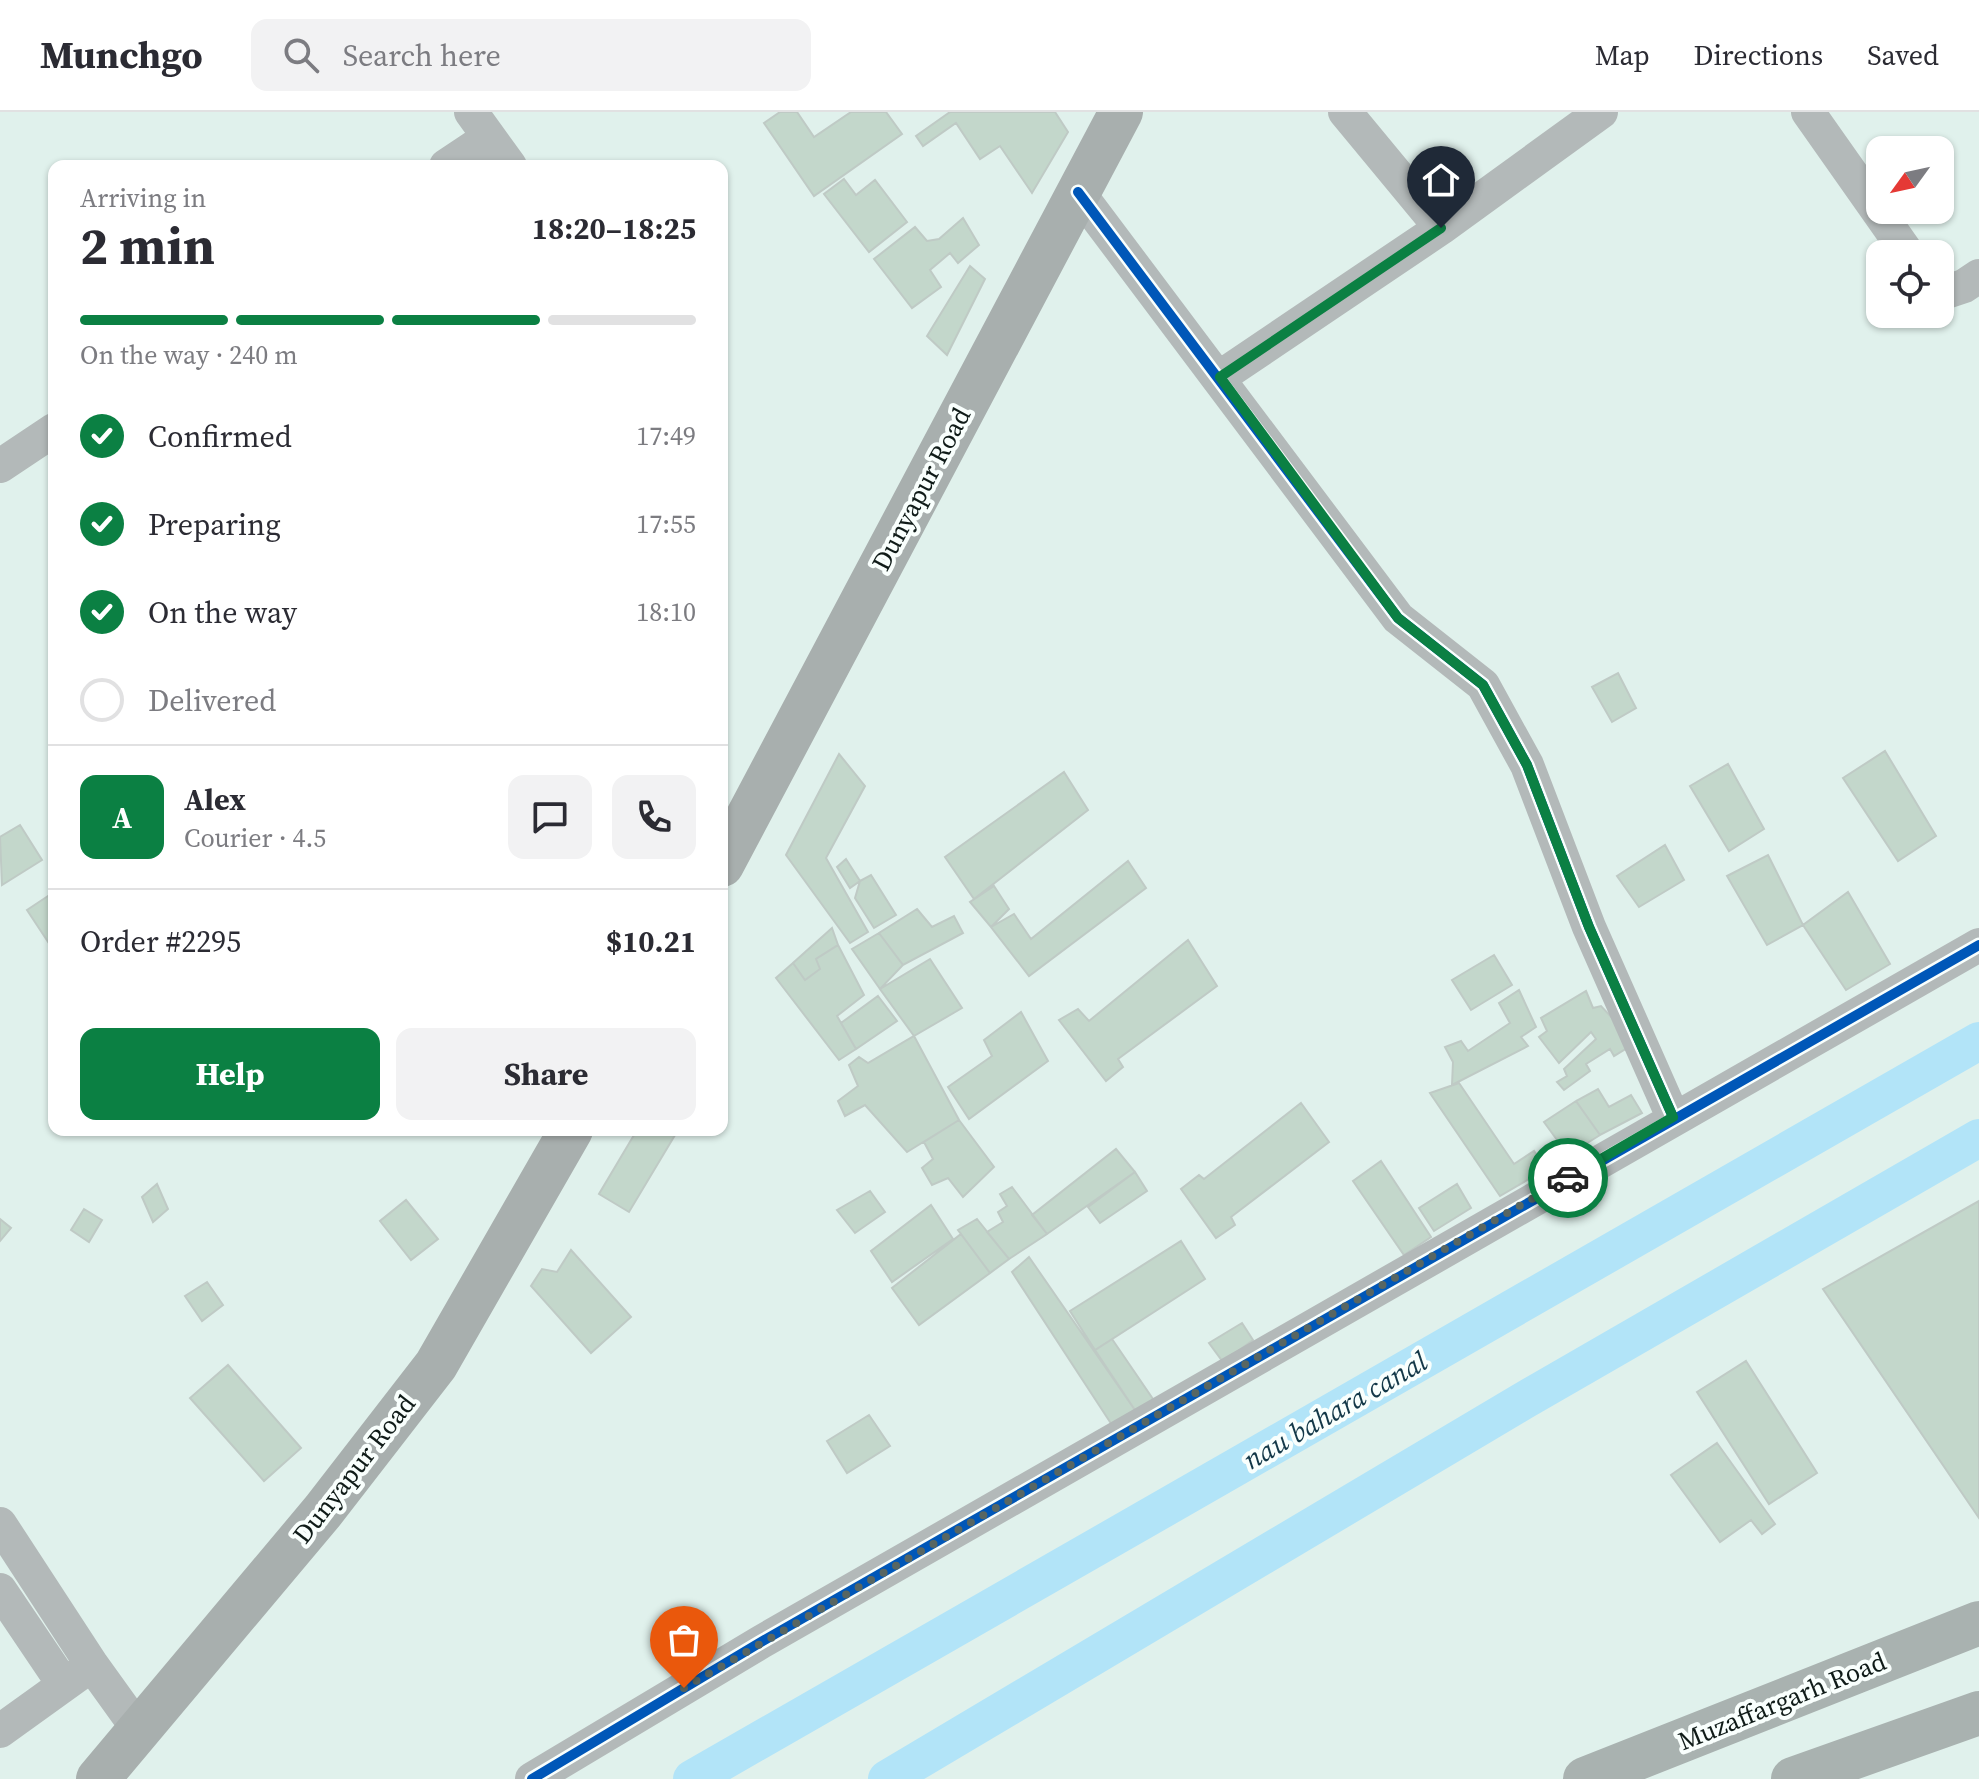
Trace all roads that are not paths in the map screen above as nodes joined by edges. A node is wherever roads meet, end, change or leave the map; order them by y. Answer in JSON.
{"nodes":[{"id":1,"x":1121,"y":112,"type":"edge"},
{"id":2,"x":1345,"y":112,"type":"edge"},
{"id":3,"x":1601,"y":112,"type":"edge"},
{"id":4,"x":1808,"y":112,"type":"edge"},
{"id":5,"x":480,"y":125,"type":"edge"},
{"id":6,"x":451,"y":160,"type":"edge"},
{"id":7,"x":506,"y":160,"type":"edge"},
{"id":8,"x":1078,"y":192,"type":"junction"},
{"id":9,"x":1441,"y":228,"type":"junction"},
{"id":10,"x":1898,"y":240,"type":"edge"},
{"id":11,"x":1979,"y":276,"type":"edge"},
{"id":12,"x":1954,"y":289,"type":"edge"},
{"id":13,"x":1220,"y":377,"type":"junction"},
{"id":14,"x":48,"y":434,"type":"edge"},
{"id":15,"x":0,"y":466,"type":"edge"},
{"id":16,"x":728,"y":854,"type":"edge"},
{"id":17,"x":1979,"y":945,"type":"edge"},
{"id":18,"x":1673,"y":1117,"type":"junction"},
{"id":19,"x":568,"y":1136,"type":"edge"},
{"id":20,"x":0,"y":1524,"type":"edge"},
{"id":21,"x":0,"y":1590,"type":"edge"},
{"id":22,"x":49,"y":1600,"type":"junction"},
{"id":23,"x":1979,"y":1623,"type":"edge"},
{"id":24,"x":10,"y":1626,"type":"edge"},
{"id":25,"x":92,"y":1665,"type":"junction"},
{"id":26,"x":64,"y":1685,"type":"junction"},
{"id":27,"x":1979,"y":1713,"type":"edge"},
{"id":28,"x":138,"y":1729,"type":"junction"},
{"id":29,"x":0,"y":1731,"type":"edge"},
{"id":30,"x":98,"y":1779,"type":"edge"},
{"id":31,"x":532,"y":1779,"type":"edge"},
{"id":32,"x":1585,"y":1779,"type":"edge"},
{"id":33,"x":1793,"y":1779,"type":"edge"}],
"edges":[{"from":1,"to":8,"type":"main road","name":"Dunyapur Road"},
{"from":2,"to":9,"type":"street"},
{"from":3,"to":9,"type":"street"},
{"from":4,"to":10,"type":"street"},
{"from":5,"to":6,"type":"street"},
{"from":5,"to":7,"type":"street"},
{"from":8,"to":13,"type":"street"},
{"from":8,"to":16,"type":"main road","name":"Dunyapur Road"},
{"from":9,"to":13,"type":"street"},
{"from":11,"to":12,"type":"street"},
{"from":13,"to":18,"type":"street"},
{"from":14,"to":15,"type":"street"},
{"from":17,"to":18,"type":"street"},
{"from":18,"to":31,"type":"street"},
{"from":19,"to":28,"type":"main road","name":"Dunyapur Road"},
{"from":20,"to":22,"type":"street"},
{"from":21,"to":24,"type":"street"},
{"from":22,"to":24,"type":"street"},
{"from":22,"to":25,"type":"street"},
{"from":23,"to":32,"type":"main road","name":"Muzaffargarh Road"},
{"from":24,"to":26,"type":"street"},
{"from":25,"to":26,"type":"street"},
{"from":25,"to":28,"type":"street"},
{"from":26,"to":29,"type":"street"},
{"from":27,"to":33,"type":"main road"},
{"from":28,"to":30,"type":"main road","name":"Dunyapur Road"}]}
